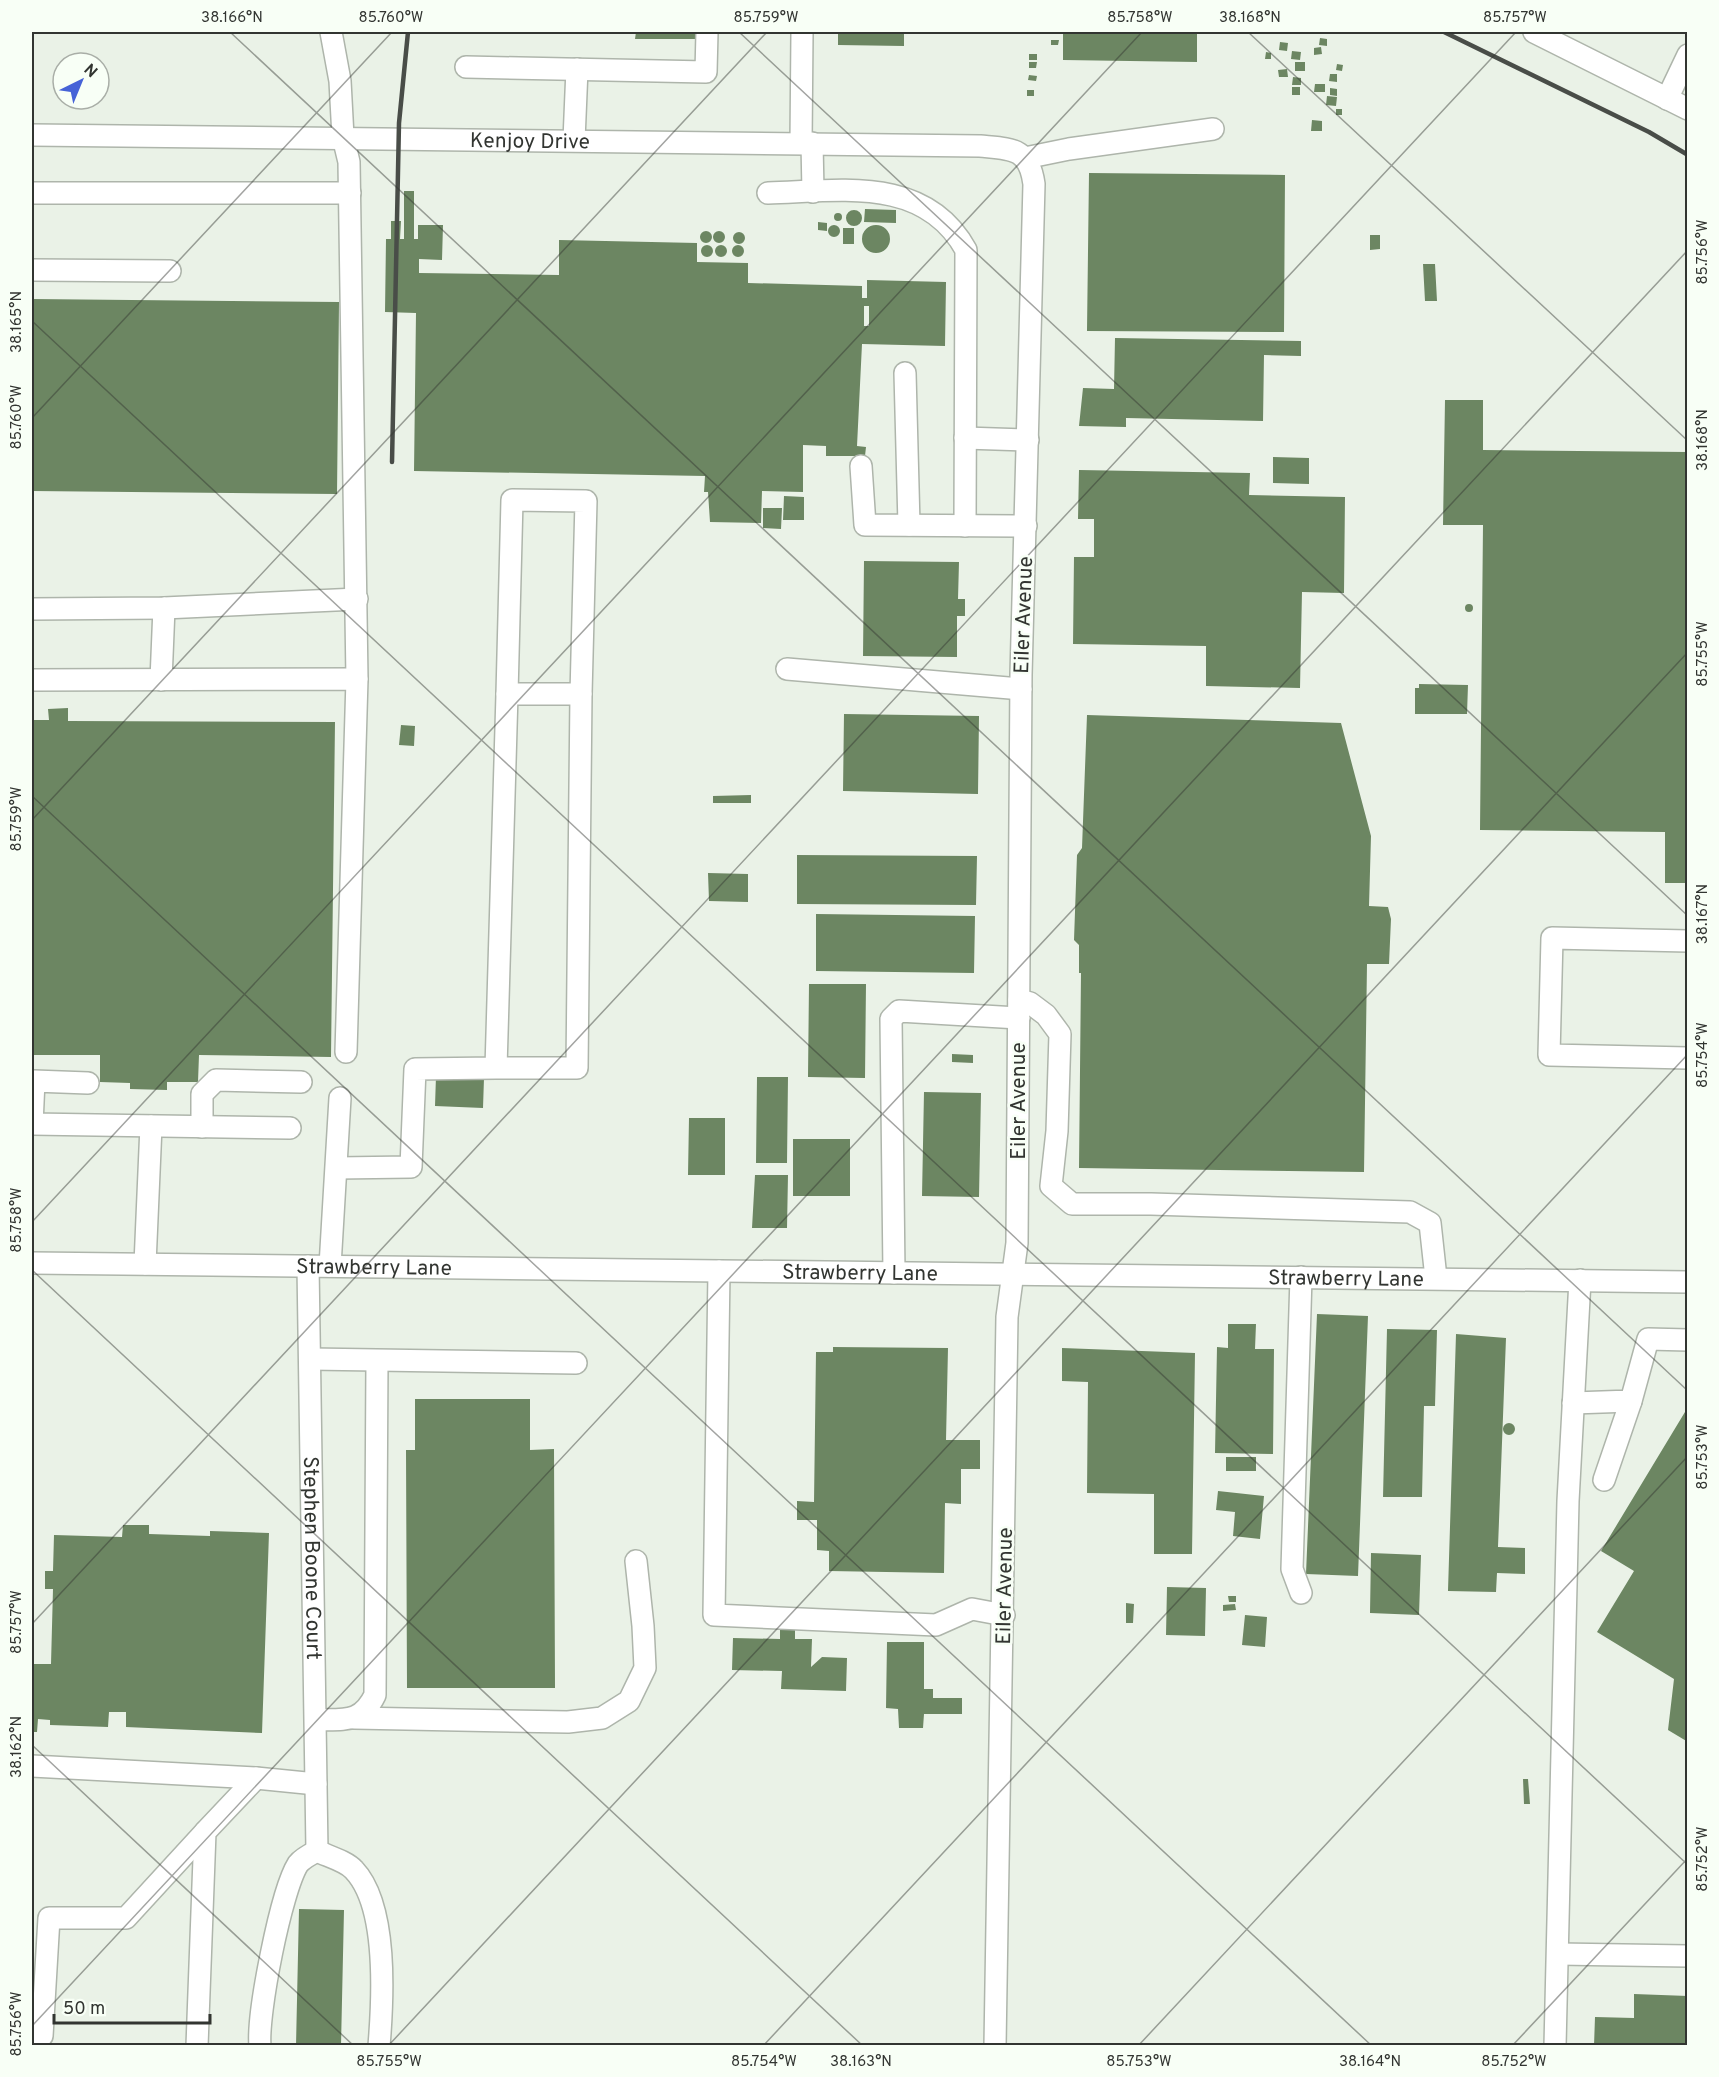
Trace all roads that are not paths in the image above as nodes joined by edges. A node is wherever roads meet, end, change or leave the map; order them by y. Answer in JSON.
{"nodes":[{"id":1,"x":331,"y":32,"type":"edge"},
{"id":2,"x":707,"y":32,"type":"edge"},
{"id":3,"x":1534,"y":32,"type":"edge"},
{"id":4,"x":802,"y":33,"type":"dead end"},
{"id":5,"x":1688,"y":55,"type":"edge"},
{"id":6,"x":466,"y":67,"type":"dead end"},
{"id":7,"x":577,"y":69,"type":"junction"},
{"id":8,"x":1667,"y":99,"type":"junction"},
{"id":9,"x":1688,"y":109,"type":"edge"},
{"id":10,"x":1213,"y":129,"type":"dead end"},
{"id":11,"x":32,"y":135,"type":"edge"},
{"id":12,"x":343,"y":138,"type":"junction"},
{"id":13,"x":574,"y":140,"type":"junction"},
{"id":14,"x":806,"y":143,"type":"junction"},
{"id":15,"x":1025,"y":158,"type":"junction"},
{"id":16,"x":813,"y":192,"type":"junction"},
{"id":17,"x":32,"y":193,"type":"edge"},
{"id":18,"x":768,"y":193,"type":"dead end"},
{"id":19,"x":350,"y":194,"type":"junction"},
{"id":20,"x":32,"y":270,"type":"edge"},
{"id":21,"x":170,"y":271,"type":"dead end"},
{"id":22,"x":905,"y":373,"type":"dead end"},
{"id":23,"x":965,"y":438,"type":"junction"},
{"id":24,"x":1028,"y":440,"type":"junction"},
{"id":25,"x":861,"y":466,"type":"dead end"},
{"id":26,"x":909,"y":525,"type":"junction"},
{"id":27,"x":965,"y":526,"type":"junction"},
{"id":28,"x":1026,"y":526,"type":"junction"},
{"id":29,"x":357,"y":599,"type":"junction"},
{"id":30,"x":164,"y":608,"type":"junction"},
{"id":31,"x":32,"y":609,"type":"edge"},
{"id":32,"x":787,"y":669,"type":"dead end"},
{"id":33,"x":32,"y":680,"type":"edge"},
{"id":34,"x":161,"y":680,"type":"junction"},
{"id":35,"x":357,"y":680,"type":"junction"},
{"id":36,"x":1021,"y":689,"type":"junction"},
{"id":37,"x":507,"y":694,"type":"junction"},
{"id":38,"x":580,"y":694,"type":"junction"},
{"id":39,"x":1688,"y":941,"type":"edge"},
{"id":40,"x":1019,"y":1009,"type":"junction"},
{"id":41,"x":346,"y":1052,"type":"dead end"},
{"id":42,"x":1688,"y":1058,"type":"edge"},
{"id":43,"x":496,"y":1068,"type":"junction"},
{"id":44,"x":301,"y":1082,"type":"dead end"},
{"id":45,"x":88,"y":1083,"type":"dead end"},
{"id":46,"x":340,"y":1098,"type":"dead end"},
{"id":47,"x":151,"y":1126,"type":"junction"},
{"id":48,"x":202,"y":1127,"type":"junction"},
{"id":49,"x":290,"y":1128,"type":"dead end"},
{"id":50,"x":337,"y":1168,"type":"junction"},
{"id":51,"x":32,"y":1263,"type":"edge"},
{"id":52,"x":145,"y":1264,"type":"junction"},
{"id":53,"x":308,"y":1266,"type":"junction"},
{"id":54,"x":330,"y":1266,"type":"junction"},
{"id":55,"x":719,"y":1270,"type":"junction"},
{"id":56,"x":894,"y":1273,"type":"junction"},
{"id":57,"x":1012,"y":1275,"type":"junction"},
{"id":58,"x":1301,"y":1277,"type":"junction"},
{"id":59,"x":1436,"y":1278,"type":"junction"},
{"id":60,"x":1580,"y":1280,"type":"junction"},
{"id":61,"x":1688,"y":1282,"type":"edge"},
{"id":62,"x":1688,"y":1340,"type":"edge"},
{"id":63,"x":310,"y":1359,"type":"junction"},
{"id":64,"x":376,"y":1360,"type":"junction"},
{"id":65,"x":576,"y":1363,"type":"dead end"},
{"id":66,"x":1631,"y":1401,"type":"junction"},
{"id":67,"x":1573,"y":1403,"type":"junction"},
{"id":68,"x":1604,"y":1480,"type":"dead end"},
{"id":69,"x":636,"y":1561,"type":"dead end"},
{"id":70,"x":1301,"y":1593,"type":"dead end"},
{"id":71,"x":1004,"y":1615,"type":"junction"},
{"id":72,"x":354,"y":1718,"type":"junction"},
{"id":73,"x":316,"y":1720,"type":"junction"},
{"id":74,"x":32,"y":1766,"type":"edge"},
{"id":75,"x":256,"y":1778,"type":"junction"},
{"id":76,"x":316,"y":1784,"type":"junction"},
{"id":77,"x":205,"y":1832,"type":"junction"},
{"id":78,"x":317,"y":1851,"type":"junction"},
{"id":79,"x":1558,"y":1954,"type":"junction"},
{"id":80,"x":1688,"y":1956,"type":"edge"},
{"id":81,"x":42,"y":2036,"type":"dead end"},
{"id":82,"x":197,"y":2046,"type":"edge"},
{"id":83,"x":260,"y":2046,"type":"edge"},
{"id":84,"x":379,"y":2046,"type":"edge"},
{"id":85,"x":995,"y":2046,"type":"edge"},
{"id":86,"x":1555,"y":2046,"type":"edge"}],
"edges":[{"from":1,"to":12,"type":"street"},
{"from":2,"to":7,"type":"street"},
{"from":3,"to":8,"type":"street"},
{"from":4,"to":14,"type":"street"},
{"from":5,"to":8,"type":"street"},
{"from":6,"to":7,"type":"street"},
{"from":7,"to":13,"type":"street"},
{"from":8,"to":9,"type":"street"},
{"from":10,"to":15,"type":"street"},
{"from":11,"to":12,"type":"street","name":"Kenjoy Drive"},
{"from":12,"to":13,"type":"street","name":"Kenjoy Drive"},
{"from":12,"to":19,"type":"street"},
{"from":13,"to":14,"type":"street","name":"Kenjoy Drive"},
{"from":14,"to":15,"type":"street","name":"Kenjoy Drive"},
{"from":14,"to":16,"type":"street"},
{"from":15,"to":24,"type":"street","name":"Eiler Avenue"},
{"from":16,"to":18,"type":"street"},
{"from":16,"to":23,"type":"street"},
{"from":17,"to":19,"type":"street"},
{"from":19,"to":29,"type":"street"},
{"from":20,"to":21,"type":"street"},
{"from":22,"to":26,"type":"street"},
{"from":23,"to":24,"type":"street"},
{"from":23,"to":27,"type":"street"},
{"from":24,"to":28,"type":"street","name":"Eiler Avenue"},
{"from":25,"to":26,"type":"street"},
{"from":26,"to":27,"type":"street"},
{"from":27,"to":28,"type":"street"},
{"from":28,"to":36,"type":"street","name":"Eiler Avenue"},
{"from":29,"to":30,"type":"street"},
{"from":29,"to":35,"type":"street"},
{"from":30,"to":31,"type":"street"},
{"from":30,"to":34,"type":"street"},
{"from":32,"to":36,"type":"street"},
{"from":33,"to":34,"type":"street"},
{"from":34,"to":35,"type":"street"},
{"from":35,"to":41,"type":"street"},
{"from":36,"to":40,"type":"street","name":"Eiler Avenue"},
{"from":37,"to":38,"type":"street"},
{"from":37,"to":38,"type":"street"},
{"from":37,"to":43,"type":"street"},
{"from":38,"to":43,"type":"street"},
{"from":39,"to":42,"type":"street"},
{"from":40,"to":56,"type":"street"},
{"from":40,"to":57,"type":"street","name":"Eiler Avenue"},
{"from":40,"to":59,"type":"street"},
{"from":43,"to":50,"type":"street"},
{"from":44,"to":48,"type":"street"},
{"from":45,"to":47,"type":"street"},
{"from":46,"to":50,"type":"street"},
{"from":47,"to":48,"type":"street"},
{"from":47,"to":52,"type":"street"},
{"from":48,"to":49,"type":"street"},
{"from":50,"to":54,"type":"street"},
{"from":51,"to":52,"type":"street","name":"Strawberry Lane"},
{"from":52,"to":53,"type":"street","name":"Strawberry Lane"},
{"from":53,"to":54,"type":"street","name":"Strawberry Lane"},
{"from":53,"to":63,"type":"street","name":"Stephen Boone Court"},
{"from":54,"to":55,"type":"street","name":"Strawberry Lane"},
{"from":55,"to":56,"type":"street","name":"Strawberry Lane"},
{"from":55,"to":71,"type":"street"},
{"from":56,"to":57,"type":"street","name":"Strawberry Lane"},
{"from":57,"to":58,"type":"street","name":"Strawberry Lane"},
{"from":57,"to":71,"type":"street","name":"Eiler Avenue"},
{"from":58,"to":59,"type":"street","name":"Strawberry Lane"},
{"from":58,"to":70,"type":"street"},
{"from":59,"to":60,"type":"street","name":"Strawberry Lane"},
{"from":60,"to":61,"type":"street","name":"Strawberry Lane"},
{"from":60,"to":67,"type":"street"},
{"from":62,"to":66,"type":"street"},
{"from":63,"to":64,"type":"street"},
{"from":63,"to":73,"type":"street","name":"Stephen Boone Court"},
{"from":64,"to":65,"type":"street"},
{"from":64,"to":72,"type":"street"},
{"from":66,"to":67,"type":"street"},
{"from":66,"to":68,"type":"street"},
{"from":67,"to":79,"type":"street"},
{"from":69,"to":72,"type":"street"},
{"from":71,"to":85,"type":"street","name":"Eiler Avenue"},
{"from":72,"to":73,"type":"street"},
{"from":73,"to":76,"type":"street","name":"Stephen Boone Court"},
{"from":74,"to":75,"type":"street"},
{"from":75,"to":76,"type":"street"},
{"from":75,"to":77,"type":"street"},
{"from":76,"to":78,"type":"street","name":"Stephen Boone Court"},
{"from":77,"to":81,"type":"street"},
{"from":77,"to":82,"type":"street"},
{"from":78,"to":83,"type":"street"},
{"from":78,"to":84,"type":"street"},
{"from":79,"to":80,"type":"street"},
{"from":79,"to":86,"type":"street"}]}
